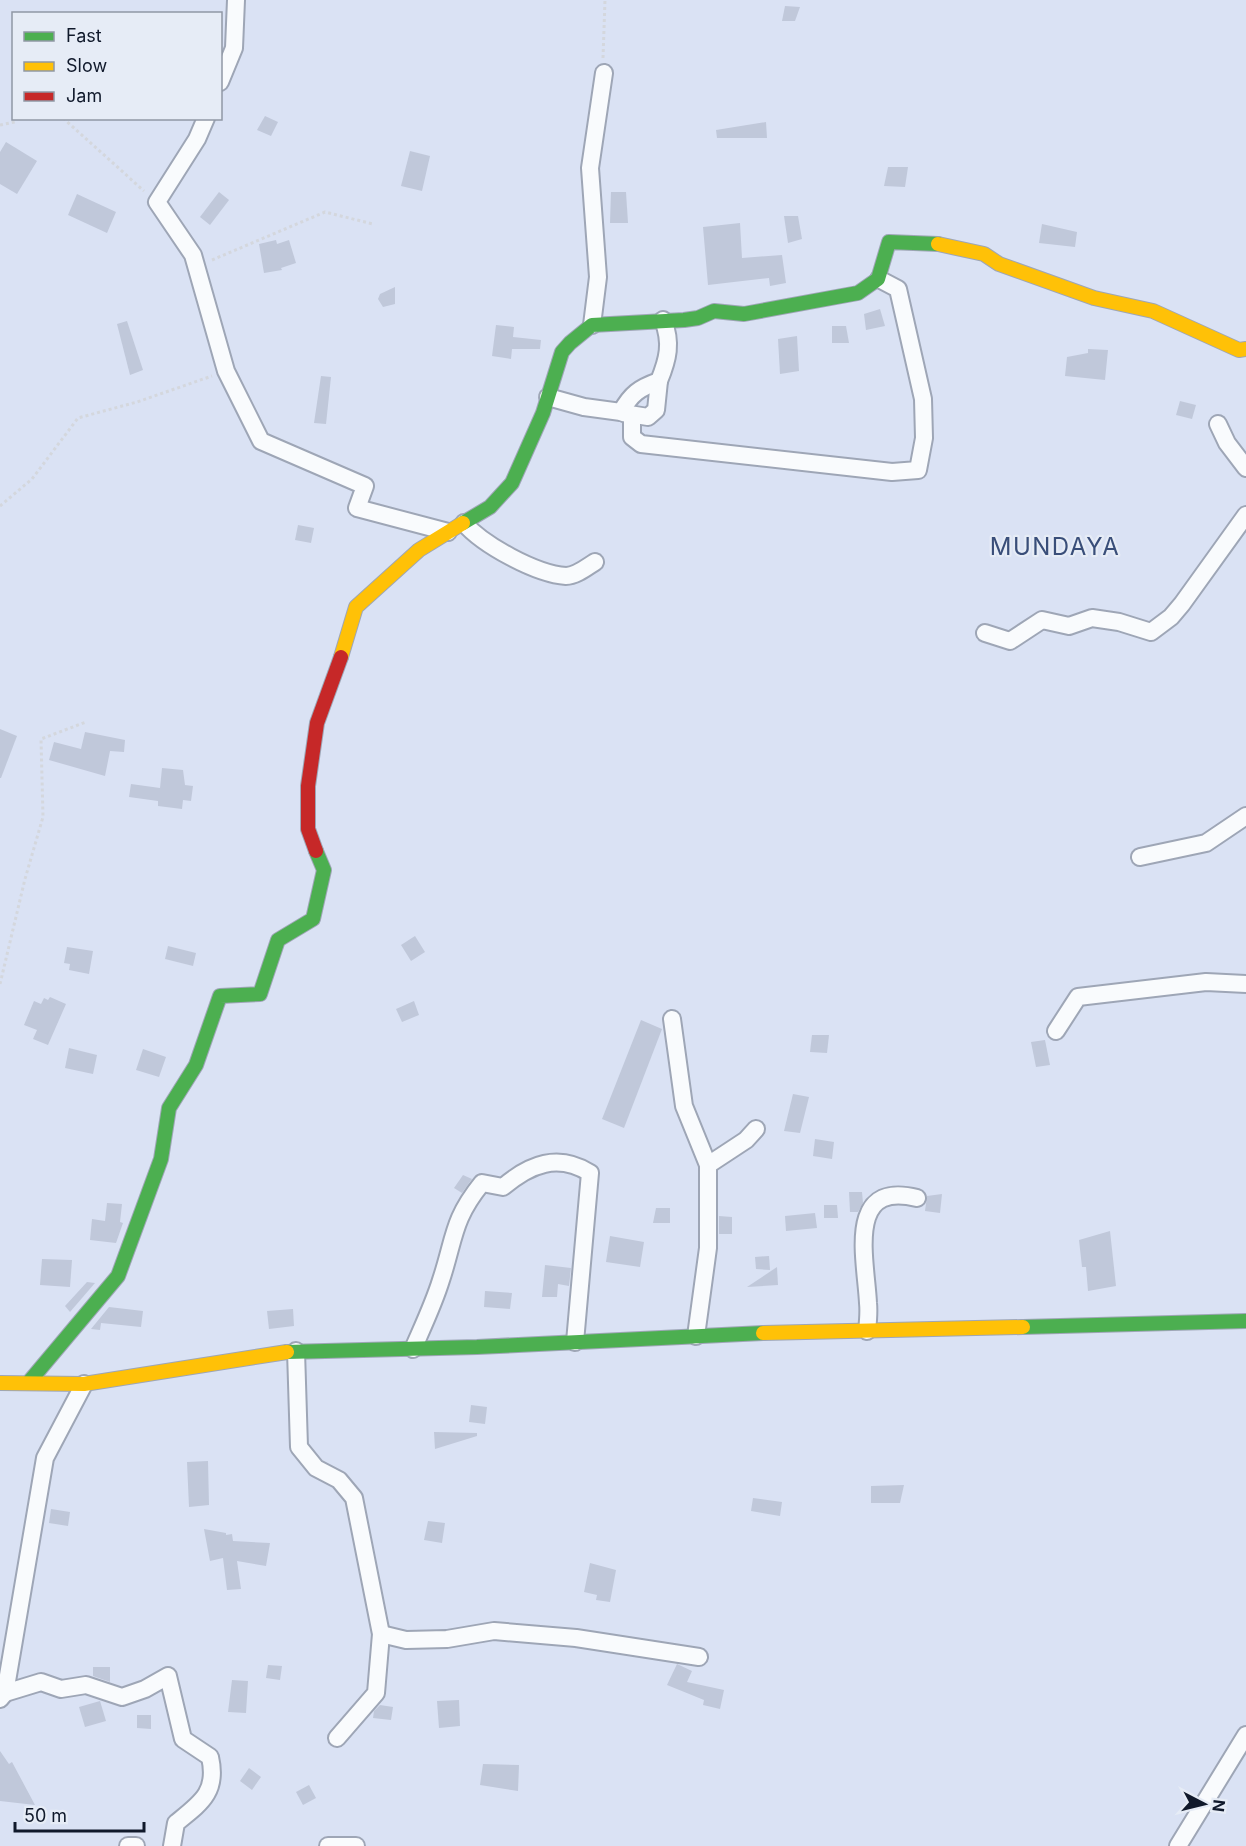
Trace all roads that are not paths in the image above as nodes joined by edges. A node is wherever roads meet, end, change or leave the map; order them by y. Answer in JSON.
{"nodes":[{"id":1,"x":236,"y":0,"type":"edge"},
{"id":2,"x":604,"y":73,"type":"road end"},
{"id":3,"x":222,"y":77,"type":"edge"},
{"id":4,"x":205,"y":120,"type":"edge"},
{"id":5,"x":879,"y":279,"type":"junction"},
{"id":6,"x":663,"y":320,"type":"junction"},
{"id":7,"x":592,"y":325,"type":"junction"},
{"id":8,"x":1246,"y":348,"type":"edge"},
{"id":9,"x":659,"y":381,"type":"junction"},
{"id":10,"x":548,"y":397,"type":"junction"},
{"id":11,"x":626,"y":414,"type":"junction"},
{"id":12,"x":1218,"y":424,"type":"dead end"},
{"id":13,"x":1246,"y":468,"type":"edge"},
{"id":14,"x":1246,"y":515,"type":"edge"},
{"id":15,"x":464,"y":523,"type":"junction"},
{"id":16,"x":448,"y":532,"type":"junction"},
{"id":17,"x":595,"y":562,"type":"dead end"},
{"id":18,"x":986,"y":633,"type":"dead end"},
{"id":19,"x":1246,"y":816,"type":"edge"},
{"id":20,"x":1140,"y":856,"type":"dead end"},
{"id":21,"x":1246,"y":984,"type":"edge"},
{"id":22,"x":672,"y":1019,"type":"dead end"},
{"id":23,"x":1056,"y":1031,"type":"dead end"},
{"id":24,"x":756,"y":1129,"type":"dead end"},
{"id":25,"x":708,"y":1165,"type":"junction"},
{"id":26,"x":917,"y":1197,"type":"dead end"},
{"id":27,"x":1246,"y":1321,"type":"edge"},
{"id":28,"x":867,"y":1331,"type":"junction"},
{"id":29,"x":696,"y":1336,"type":"junction"},
{"id":30,"x":575,"y":1342,"type":"junction"},
{"id":31,"x":413,"y":1349,"type":"junction"},
{"id":32,"x":296,"y":1351,"type":"junction"},
{"id":33,"x":0,"y":1383,"type":"edge"},
{"id":34,"x":29,"y":1383,"type":"junction"},
{"id":35,"x":84,"y":1384,"type":"junction"},
{"id":36,"x":381,"y":1634,"type":"junction"},
{"id":37,"x":699,"y":1658,"type":"dead end"},
{"id":38,"x":2,"y":1696,"type":"edge"},
{"id":39,"x":1246,"y":1735,"type":"edge"},
{"id":40,"x":337,"y":1738,"type":"dead end"},
{"id":41,"x":128,"y":1846,"type":"edge"},
{"id":42,"x":136,"y":1846,"type":"edge"},
{"id":43,"x":172,"y":1846,"type":"edge"},
{"id":44,"x":328,"y":1846,"type":"edge"},
{"id":45,"x":356,"y":1846,"type":"edge"},
{"id":46,"x":1178,"y":1846,"type":"edge"}],
"edges":[{"from":1,"to":3,"type":"street"},
{"from":2,"to":7,"type":"street"},
{"from":4,"to":16,"type":"street"},
{"from":5,"to":6,"type":"street"},
{"from":5,"to":8,"type":"street"},
{"from":5,"to":11,"type":"street"},
{"from":6,"to":7,"type":"street"},
{"from":6,"to":9,"type":"street"},
{"from":7,"to":10,"type":"street"},
{"from":9,"to":11,"type":"street"},
{"from":9,"to":11,"type":"street"},
{"from":10,"to":11,"type":"street"},
{"from":10,"to":15,"type":"street"},
{"from":12,"to":13,"type":"street"},
{"from":14,"to":18,"type":"street"},
{"from":15,"to":16,"type":"street"},
{"from":15,"to":17,"type":"street"},
{"from":16,"to":34,"type":"street"},
{"from":19,"to":20,"type":"street"},
{"from":21,"to":23,"type":"street"},
{"from":22,"to":25,"type":"street"},
{"from":24,"to":25,"type":"street"},
{"from":25,"to":29,"type":"street"},
{"from":26,"to":28,"type":"street"},
{"from":27,"to":28,"type":"street"},
{"from":28,"to":29,"type":"street"},
{"from":29,"to":30,"type":"street"},
{"from":30,"to":31,"type":"street"},
{"from":30,"to":31,"type":"street"},
{"from":31,"to":32,"type":"street"},
{"from":32,"to":35,"type":"street"},
{"from":32,"to":36,"type":"street"},
{"from":33,"to":34,"type":"street"},
{"from":34,"to":35,"type":"street"},
{"from":35,"to":38,"type":"street"},
{"from":36,"to":37,"type":"street"},
{"from":36,"to":40,"type":"street"},
{"from":38,"to":43,"type":"street"},
{"from":39,"to":46,"type":"street"},
{"from":41,"to":42,"type":"street"},
{"from":44,"to":45,"type":"street"}]}
